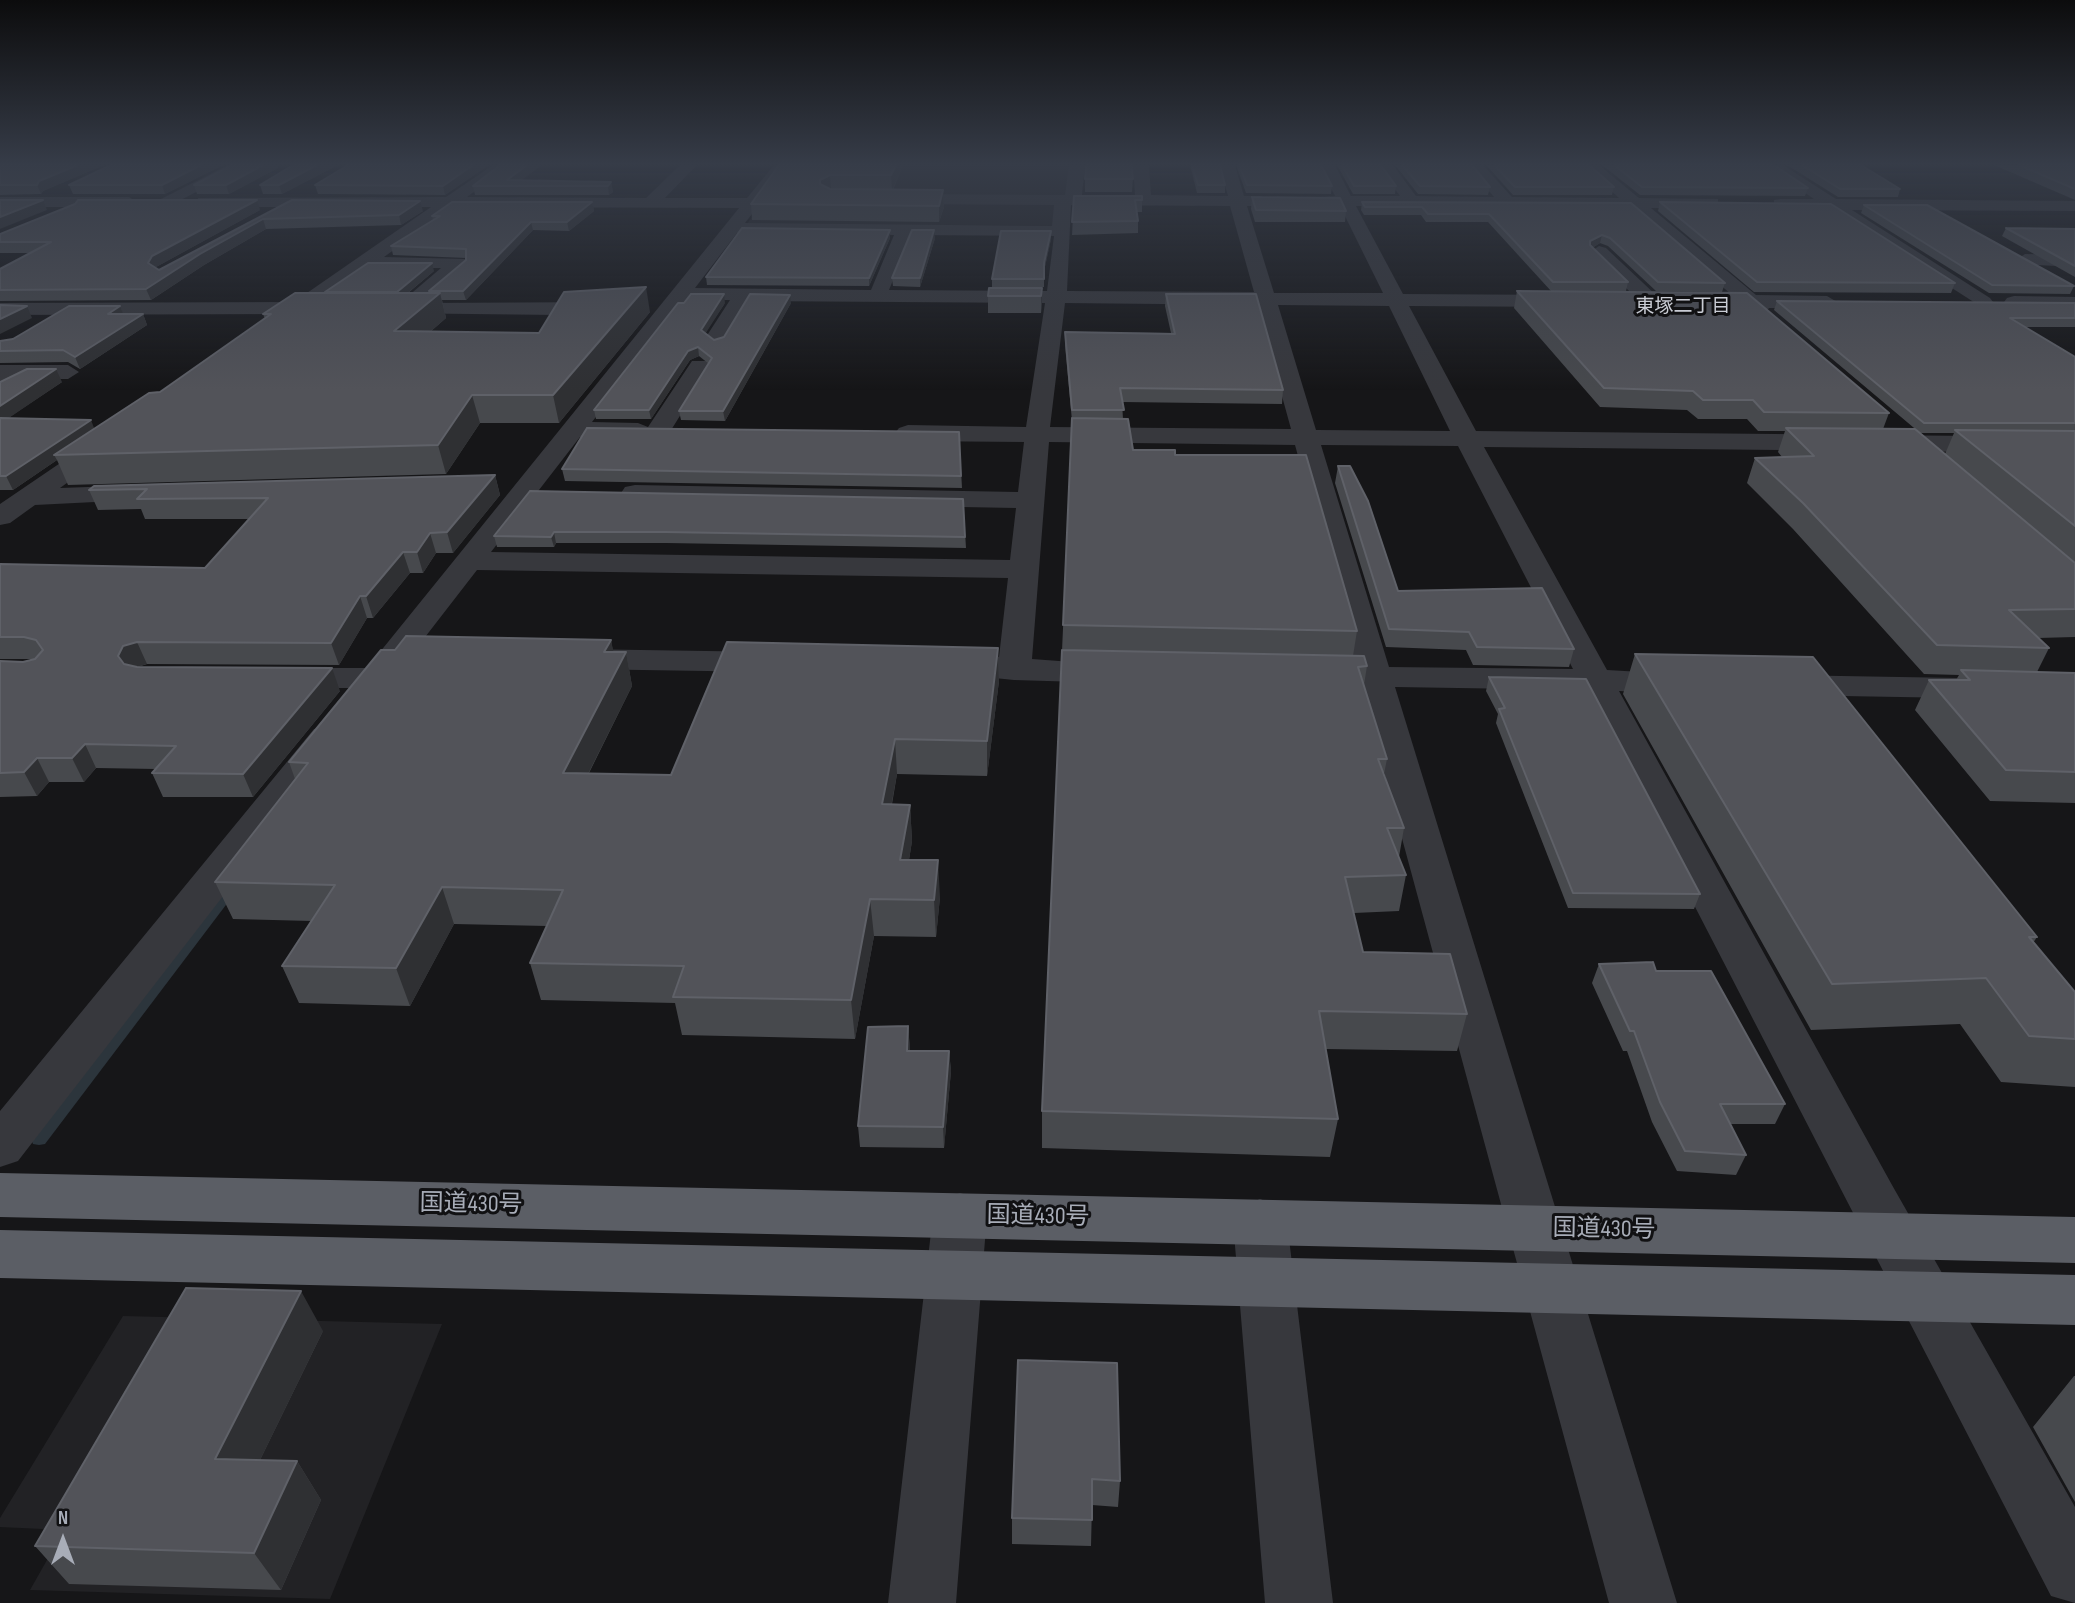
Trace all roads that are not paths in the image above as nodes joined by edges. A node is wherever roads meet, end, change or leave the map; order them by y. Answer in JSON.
{"nodes":[{"id":1,"x":398,"y":240,"type":"edge"},
{"id":2,"x":727,"y":240,"type":"edge"},
{"id":3,"x":900,"y":240,"type":"edge"},
{"id":4,"x":1062,"y":240,"type":"edge"},
{"id":5,"x":1248,"y":240,"type":"edge"},
{"id":6,"x":1366,"y":240,"type":"edge"},
{"id":7,"x":1678,"y":240,"type":"edge"},
{"id":8,"x":1889,"y":240,"type":"edge"},
{"id":9,"x":1599,"y":252,"type":"edge"},
{"id":10,"x":2075,"y":261,"type":"edge"},
{"id":11,"x":366,"y":262,"type":"junction"},
{"id":12,"x":2065,"y":282,"type":"edge"},
{"id":13,"x":880,"y":288,"type":"dead end"},
{"id":14,"x":743,"y":295,"type":"junction"},
{"id":15,"x":682,"y":296,"type":"junction"},
{"id":16,"x":1056,"y":297,"type":"junction"},
{"id":17,"x":1265,"y":298,"type":"junction"},
{"id":18,"x":1396,"y":300,"type":"junction"},
{"id":19,"x":1584,"y":301,"type":"edge"},
{"id":20,"x":1624,"y":301,"type":"edge"},
{"id":21,"x":1651,"y":301,"type":"junction"},
{"id":22,"x":1752,"y":302,"type":"junction"},
{"id":23,"x":1847,"y":302,"type":"edge"},
{"id":24,"x":1942,"y":302,"type":"edge"},
{"id":25,"x":1983,"y":302,"type":"junction"},
{"id":26,"x":647,"y":303,"type":"edge"},
{"id":27,"x":2075,"y":303,"type":"edge"},
{"id":28,"x":621,"y":305,"type":"edge"},
{"id":29,"x":342,"y":308,"type":"edge"},
{"id":30,"x":0,"y":309,"type":"edge"},
{"id":31,"x":69,"y":309,"type":"junction"},
{"id":32,"x":298,"y":309,"type":"junction"},
{"id":33,"x":368,"y":309,"type":"edge"},
{"id":34,"x":405,"y":309,"type":"junction"},
{"id":35,"x":1783,"y":328,"type":"edge"},
{"id":36,"x":33,"y":330,"type":"edge"},
{"id":37,"x":265,"y":332,"type":"edge"},
{"id":38,"x":715,"y":340,"type":"edge"},
{"id":39,"x":700,"y":366,"type":"dead end"},
{"id":40,"x":0,"y":372,"type":"edge"},
{"id":41,"x":27,"y":372,"type":"junction"},
{"id":42,"x":68,"y":372,"type":"dead end"},
{"id":43,"x":0,"y":388,"type":"edge"},
{"id":44,"x":1884,"y":416,"type":"edge"},
{"id":45,"x":571,"y":429,"type":"junction"},
{"id":46,"x":659,"y":430,"type":"junction"},
{"id":47,"x":686,"y":430,"type":"edge"},
{"id":48,"x":120,"y":433,"type":"edge"},
{"id":49,"x":888,"y":433,"type":"edge"},
{"id":50,"x":1037,"y":434,"type":"junction"},
{"id":51,"x":1306,"y":436,"type":"junction"},
{"id":52,"x":1466,"y":437,"type":"junction"},
{"id":53,"x":1914,"y":443,"type":"junction"},
{"id":54,"x":2071,"y":447,"type":"edge"},
{"id":55,"x":1944,"y":469,"type":"edge"},
{"id":56,"x":170,"y":492,"type":"edge"},
{"id":57,"x":607,"y":493,"type":"edge"},
{"id":58,"x":31,"y":496,"type":"junction"},
{"id":59,"x":0,"y":500,"type":"edge"},
{"id":60,"x":1032,"y":500,"type":"junction"},
{"id":61,"x":0,"y":517,"type":"edge"},
{"id":62,"x":468,"y":561,"type":"junction"},
{"id":63,"x":1022,"y":569,"type":"junction"},
{"id":64,"x":543,"y":658,"type":"edge"},
{"id":65,"x":405,"y":660,"type":"junction"},
{"id":66,"x":804,"y":663,"type":"edge"},
{"id":67,"x":914,"y":665,"type":"edge"},
{"id":68,"x":1014,"y":670,"type":"junction"},
{"id":69,"x":1142,"y":673,"type":"edge"},
{"id":70,"x":1278,"y":676,"type":"edge"},
{"id":71,"x":1376,"y":676,"type":"junction"},
{"id":72,"x":255,"y":678,"type":"edge"},
{"id":73,"x":1596,"y":680,"type":"junction"},
{"id":74,"x":1715,"y":684,"type":"edge"},
{"id":75,"x":1757,"y":685,"type":"edge"},
{"id":76,"x":2075,"y":690,"type":"edge"},
{"id":77,"x":0,"y":1147,"type":"edge"},
{"id":78,"x":0,"y":1195,"type":"edge"},
{"id":79,"x":960,"y":1216,"type":"junction"},
{"id":80,"x":1260,"y":1222,"type":"junction"},
{"id":81,"x":1534,"y":1229,"type":"junction"},
{"id":82,"x":1893,"y":1236,"type":"junction"},
{"id":83,"x":2075,"y":1240,"type":"edge"},
{"id":84,"x":0,"y":1254,"type":"edge"},
{"id":85,"x":955,"y":1276,"type":"junction"},
{"id":86,"x":1267,"y":1282,"type":"junction"},
{"id":87,"x":1551,"y":1289,"type":"junction"},
{"id":88,"x":1927,"y":1297,"type":"junction"},
{"id":89,"x":2075,"y":1300,"type":"edge"},
{"id":90,"x":2075,"y":1572,"type":"edge"},
{"id":91,"x":922,"y":1603,"type":"edge"},
{"id":92,"x":1299,"y":1603,"type":"edge"},
{"id":93,"x":1643,"y":1603,"type":"edge"}],
"edges":[{"from":1,"to":11,"type":"street"},
{"from":2,"to":15,"type":"street"},
{"from":3,"to":13,"type":"street"},
{"from":4,"to":16,"type":"street"},
{"from":5,"to":17,"type":"street"},
{"from":6,"to":18,"type":"street"},
{"from":7,"to":22,"type":"street"},
{"from":8,"to":25,"type":"street"},
{"from":9,"to":21,"type":"street"},
{"from":10,"to":12,"type":"street"},
{"from":11,"to":32,"type":"street"},
{"from":11,"to":34,"type":"street"},
{"from":14,"to":15,"type":"street"},
{"from":14,"to":16,"type":"street"},
{"from":14,"to":38,"type":"street"},
{"from":15,"to":26,"type":"street"},
{"from":15,"to":45,"type":"street"},
{"from":16,"to":17,"type":"street"},
{"from":16,"to":50,"type":"street"},
{"from":17,"to":18,"type":"street"},
{"from":17,"to":51,"type":"street"},
{"from":18,"to":19,"type":"street"},
{"from":18,"to":52,"type":"street"},
{"from":20,"to":21,"type":"street"},
{"from":21,"to":22,"type":"street"},
{"from":22,"to":23,"type":"street"},
{"from":22,"to":35,"type":"street"},
{"from":24,"to":25,"type":"street"},
{"from":25,"to":27,"type":"street"},
{"from":28,"to":34,"type":"street"},
{"from":29,"to":32,"type":"street"},
{"from":30,"to":31,"type":"street"},
{"from":31,"to":32,"type":"street"},
{"from":31,"to":36,"type":"street"},
{"from":32,"to":37,"type":"street"},
{"from":33,"to":34,"type":"street"},
{"from":39,"to":46,"type":"street"},
{"from":40,"to":41,"type":"street"},
{"from":41,"to":42,"type":"street"},
{"from":41,"to":43,"type":"street"},
{"from":44,"to":53,"type":"street"},
{"from":45,"to":46,"type":"street"},
{"from":45,"to":62,"type":"street"},
{"from":46,"to":47,"type":"street"},
{"from":48,"to":58,"type":"street"},
{"from":49,"to":50,"type":"street"},
{"from":50,"to":51,"type":"street"},
{"from":50,"to":60,"type":"street"},
{"from":51,"to":52,"type":"street"},
{"from":51,"to":71,"type":"street"},
{"from":52,"to":53,"type":"street"},
{"from":52,"to":73,"type":"street"},
{"from":53,"to":54,"type":"street"},
{"from":53,"to":55,"type":"street"},
{"from":56,"to":58,"type":"street"},
{"from":57,"to":60,"type":"street"},
{"from":58,"to":59,"type":"street"},
{"from":58,"to":61,"type":"street"},
{"from":60,"to":63,"type":"street"},
{"from":62,"to":63,"type":"street"},
{"from":62,"to":65,"type":"street"},
{"from":63,"to":68,"type":"street"},
{"from":64,"to":66,"type":"street"},
{"from":65,"to":72,"type":"street"},
{"from":65,"to":77,"type":"street"},
{"from":67,"to":68,"type":"street"},
{"from":68,"to":69,"type":"street"},
{"from":70,"to":71,"type":"street"},
{"from":71,"to":73,"type":"street"},
{"from":71,"to":81,"type":"street"},
{"from":73,"to":74,"type":"street"},
{"from":73,"to":82,"type":"street"},
{"from":75,"to":76,"type":"street"},
{"from":78,"to":79,"type":"highway","name":"国道430号"},
{"from":79,"to":80,"type":"highway","name":"国道430号"},
{"from":79,"to":85,"type":"street"},
{"from":80,"to":81,"type":"highway","name":"国道430号"},
{"from":80,"to":86,"type":"street"},
{"from":81,"to":82,"type":"highway","name":"国道430号"},
{"from":81,"to":87,"type":"street"},
{"from":82,"to":83,"type":"highway","name":"国道430号"},
{"from":82,"to":88,"type":"street"},
{"from":84,"to":85,"type":"highway"},
{"from":85,"to":86,"type":"highway"},
{"from":85,"to":91,"type":"street"},
{"from":86,"to":87,"type":"highway"},
{"from":86,"to":92,"type":"street"},
{"from":87,"to":88,"type":"highway"},
{"from":87,"to":93,"type":"street"},
{"from":88,"to":89,"type":"highway"},
{"from":88,"to":90,"type":"street"}]}
